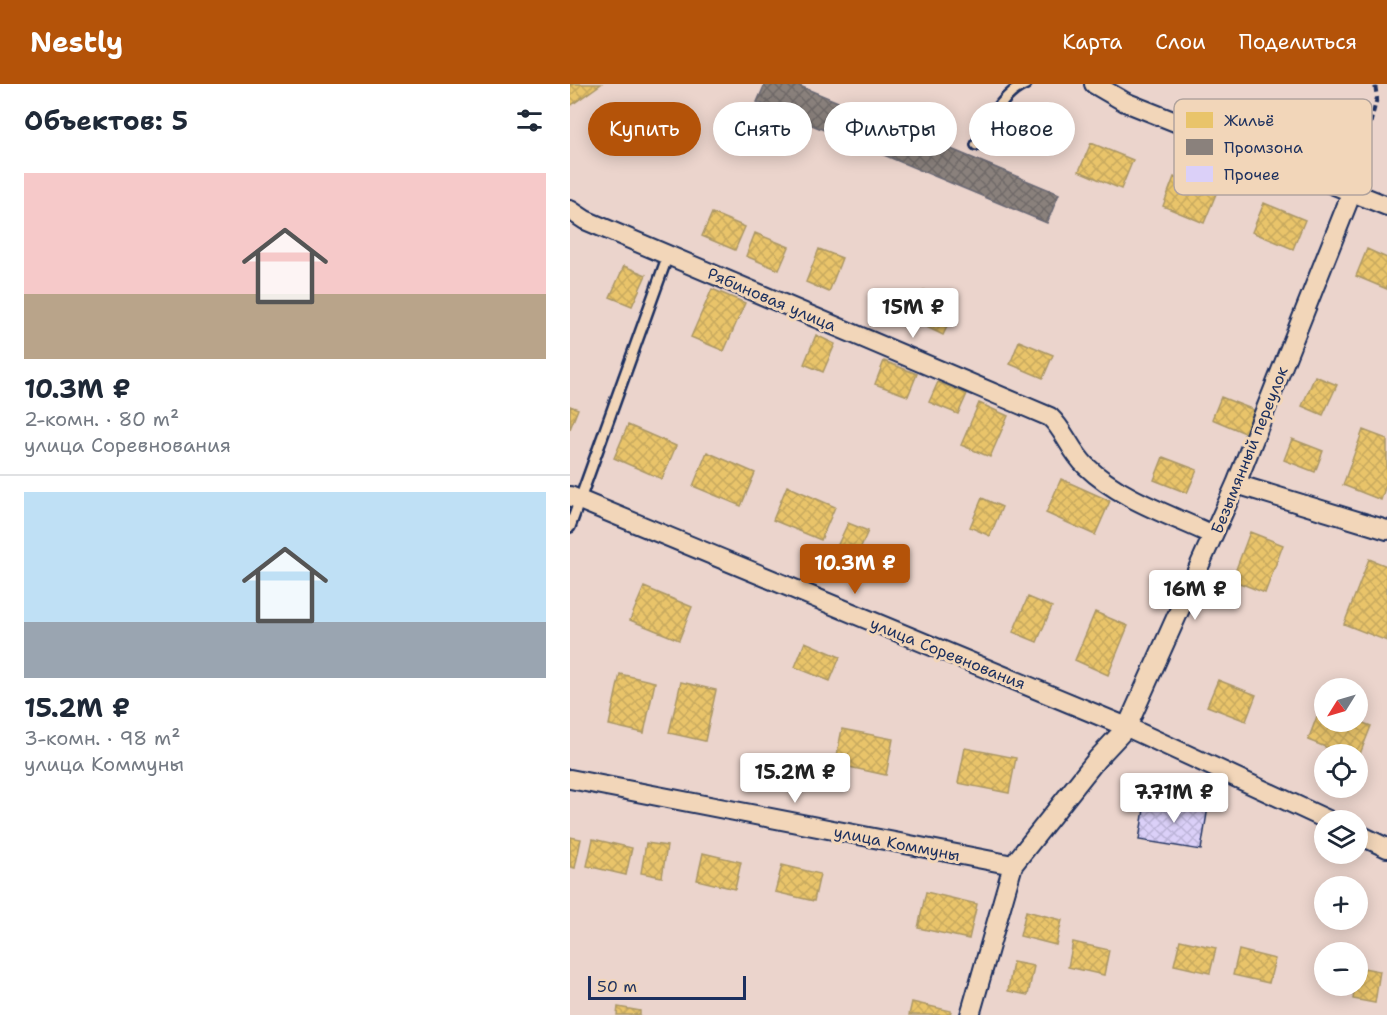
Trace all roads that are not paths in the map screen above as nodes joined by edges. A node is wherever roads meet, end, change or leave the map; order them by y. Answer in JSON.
{"nodes":[{"id":1,"x":1026,"y":84,"type":"edge"},
{"id":2,"x":1098,"y":85,"type":"edge"},
{"id":3,"x":1003,"y":102,"type":"edge"},
{"id":4,"x":1174,"y":121,"type":"edge"},
{"id":5,"x":1351,"y":195,"type":"edge"},
{"id":6,"x":1360,"y":195,"type":"edge"},
{"id":7,"x":1387,"y":206,"type":"edge"},
{"id":8,"x":570,"y":210,"type":"edge"},
{"id":9,"x":668,"y":255,"type":"junction"},
{"id":10,"x":1236,"y":484,"type":"junction"},
{"id":11,"x":574,"y":498,"type":"edge"},
{"id":12,"x":570,"y":527,"type":"edge"},
{"id":13,"x":1387,"y":530,"type":"edge"},
{"id":14,"x":1213,"y":535,"type":"junction"},
{"id":15,"x":1127,"y":727,"type":"junction"},
{"id":16,"x":570,"y":778,"type":"edge"},
{"id":17,"x":1314,"y":814,"type":"edge"},
{"id":18,"x":1368,"y":839,"type":"edge"},
{"id":19,"x":1387,"y":848,"type":"edge"},
{"id":20,"x":1013,"y":865,"type":"junction"},
{"id":21,"x":970,"y":1015,"type":"edge"}],
"edges":[{"from":1,"to":3,"type":"lane"},
{"from":2,"to":4,"type":"street"},
{"from":5,"to":10,"type":"street","name":"Безымянный переулок"},
{"from":6,"to":7,"type":"street"},
{"from":8,"to":9,"type":"street","name":"Рябиновая улица"},
{"from":9,"to":11,"type":"lane"},
{"from":9,"to":14,"type":"street","name":"Рябиновая улица"},
{"from":10,"to":13,"type":"street"},
{"from":10,"to":14,"type":"street","name":"Безымянный переулок"},
{"from":11,"to":12,"type":"lane"},
{"from":11,"to":15,"type":"street","name":"улица Соревнования"},
{"from":14,"to":15,"type":"street","name":"Безымянный переулок"},
{"from":15,"to":17,"type":"street","name":"улица Соревнования"},
{"from":15,"to":20,"type":"street","name":"Безымянный переулок"},
{"from":16,"to":20,"type":"street","name":"улица Коммуны"},
{"from":18,"to":19,"type":"street"},
{"from":20,"to":21,"type":"street","name":"Безымянный переулок"}]}
